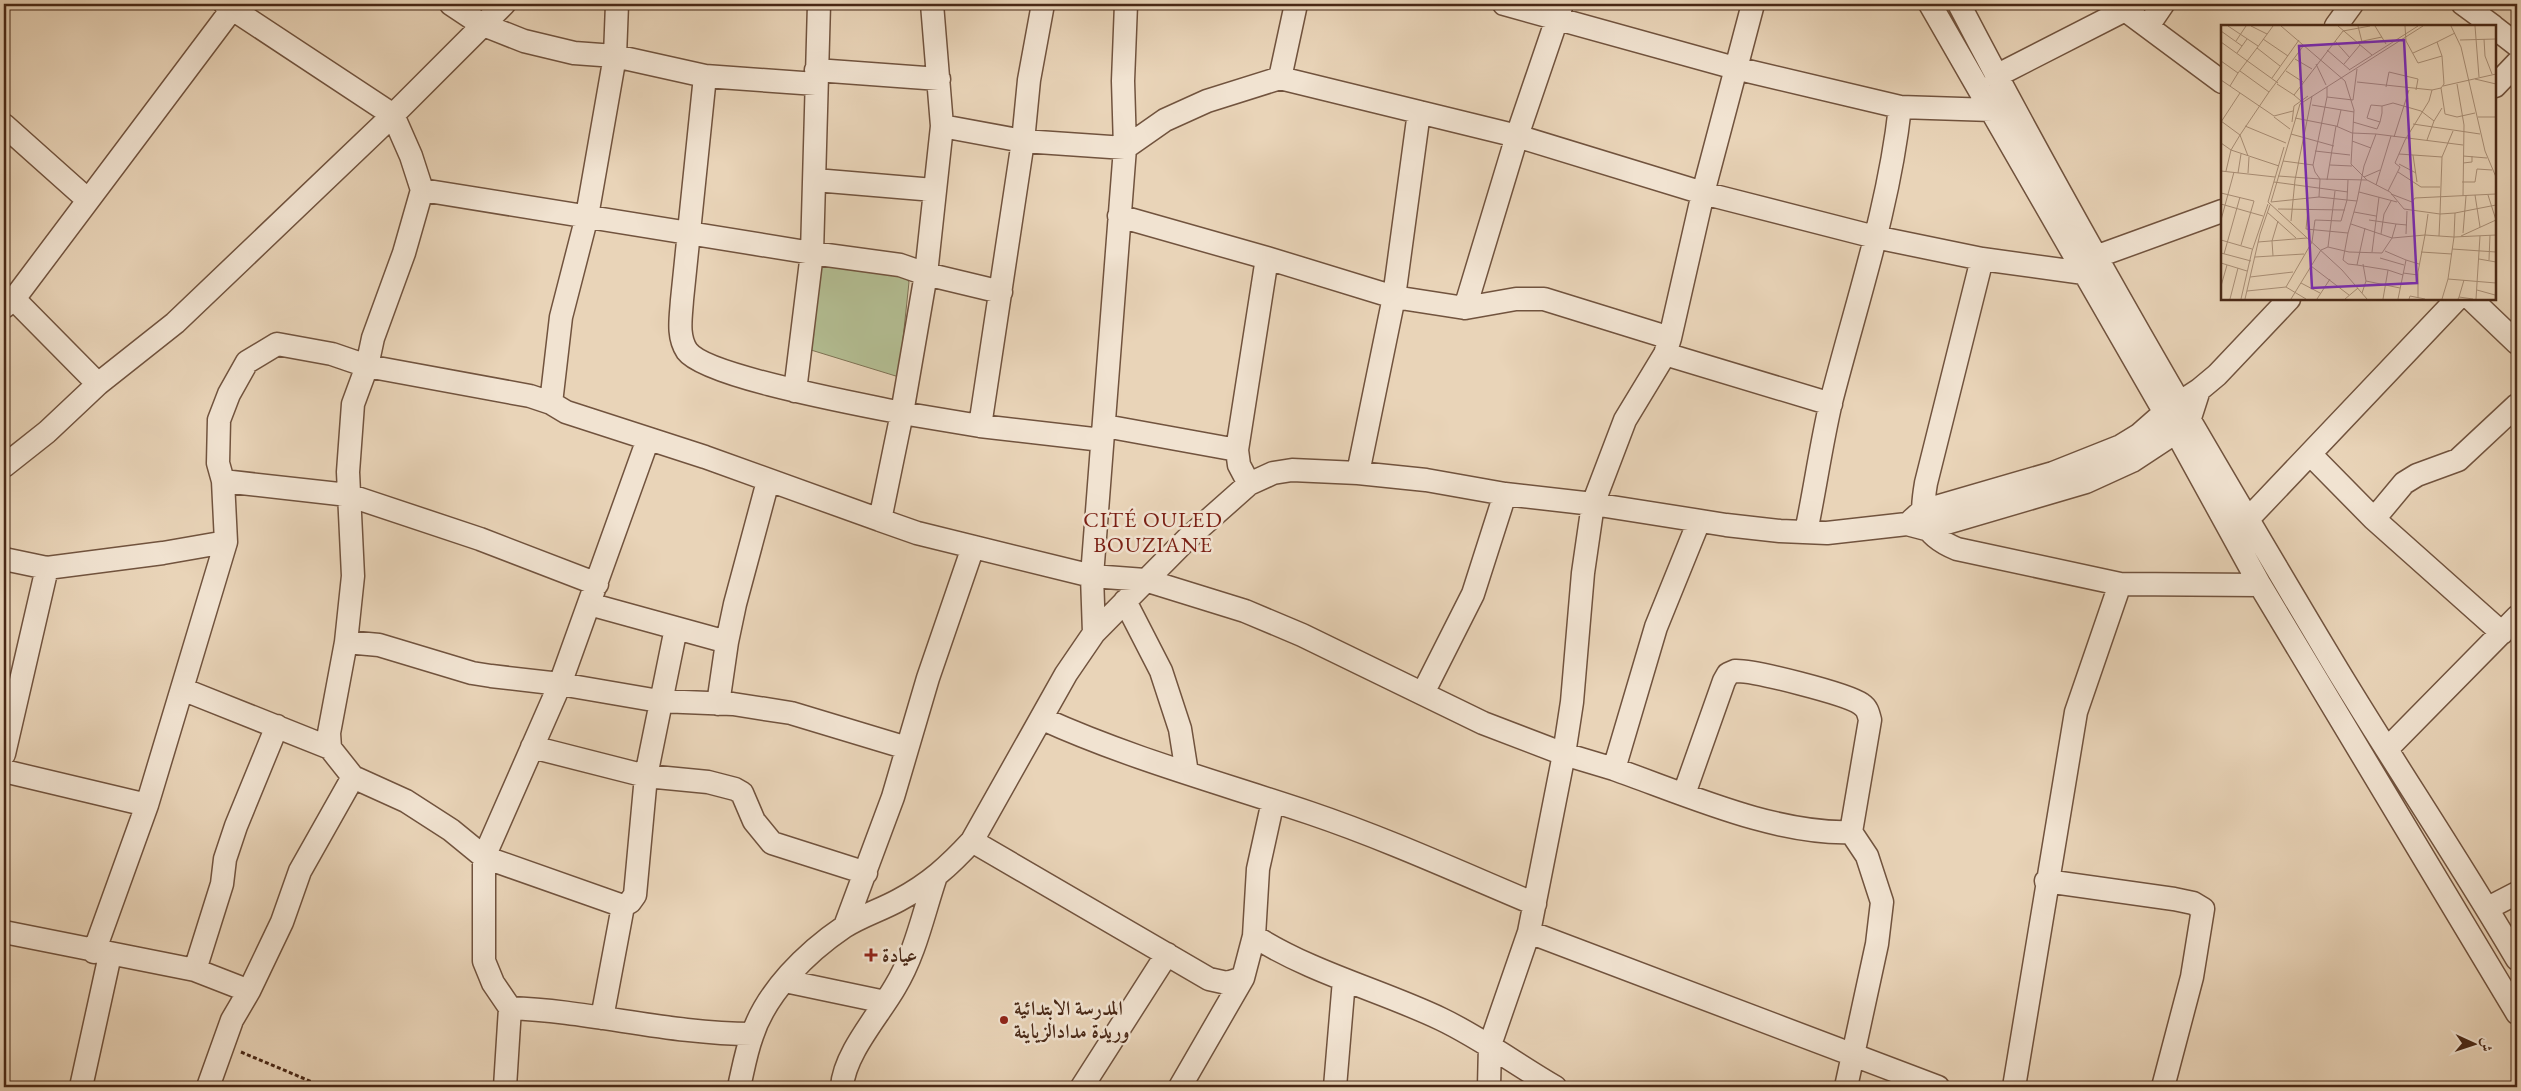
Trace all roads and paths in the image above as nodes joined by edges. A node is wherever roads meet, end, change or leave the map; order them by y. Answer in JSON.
{"nodes":[{"id":1,"x":451,"y":4,"type":"edge"},
{"id":2,"x":504,"y":4,"type":"edge"},
{"id":3,"x":617,"y":4,"type":"edge"},
{"id":4,"x":932,"y":4,"type":"edge"},
{"id":5,"x":1042,"y":4,"type":"edge"},
{"id":6,"x":1126,"y":4,"type":"edge"},
{"id":7,"x":1296,"y":4,"type":"edge"},
{"id":8,"x":1504,"y":4,"type":"edge"},
{"id":9,"x":1753,"y":4,"type":"edge"},
{"id":10,"x":1930,"y":4,"type":"edge"},
{"id":11,"x":1959,"y":4,"type":"edge"},
{"id":12,"x":2163,"y":4,"type":"edge"},
{"id":13,"x":2352,"y":4,"type":"edge"},
{"id":14,"x":2463,"y":4,"type":"edge"},
{"id":15,"x":813,"y":5,"type":"edge"},
{"id":16,"x":228,"y":6,"type":"edge"},
{"id":17,"x":2121,"y":7,"type":"edge"},
{"id":18,"x":1559,"y":12,"type":"edge"},
{"id":19,"x":481,"y":24,"type":"junction"},
{"id":20,"x":2337,"y":25,"type":"edge"},
{"id":21,"x":2491,"y":25,"type":"edge"},
{"id":22,"x":2148,"y":26,"type":"junction"},
{"id":23,"x":2496,"y":29,"type":"edge"},
{"id":24,"x":2517,"y":45,"type":"edge"},
{"id":25,"x":615,"y":56,"type":"junction"},
{"id":26,"x":2517,"y":63,"type":"edge"},
{"id":27,"x":1735,"y":68,"type":"junction"},
{"id":28,"x":705,"y":76,"type":"junction"},
{"id":29,"x":1996,"y":76,"type":"junction"},
{"id":30,"x":816,"y":77,"type":"junction"},
{"id":31,"x":1280,"y":78,"type":"junction"},
{"id":32,"x":939,"y":80,"type":"junction"},
{"id":33,"x":2221,"y":81,"type":"edge"},
{"id":34,"x":2496,"y":85,"type":"edge"},
{"id":35,"x":1900,"y":107,"type":"junction"},
{"id":36,"x":1992,"y":110,"type":"junction"},
{"id":37,"x":1419,"y":112,"type":"junction"},
{"id":38,"x":393,"y":115,"type":"junction"},
{"id":39,"x":4,"y":125,"type":"edge"},
{"id":40,"x":942,"y":126,"type":"junction"},
{"id":41,"x":1518,"y":136,"type":"junction"},
{"id":42,"x":1023,"y":141,"type":"junction"},
{"id":43,"x":1125,"y":148,"type":"junction"},
{"id":44,"x":816,"y":180,"type":"junction"},
{"id":45,"x":422,"y":190,"type":"junction"},
{"id":46,"x":934,"y":190,"type":"junction"},
{"id":47,"x":1703,"y":193,"type":"junction"},
{"id":48,"x":88,"y":200,"type":"junction"},
{"id":49,"x":2221,"y":211,"type":"edge"},
{"id":50,"x":587,"y":216,"type":"junction"},
{"id":51,"x":1119,"y":216,"type":"junction"},
{"id":52,"x":690,"y":232,"type":"junction"},
{"id":53,"x":1875,"y":237,"type":"junction"},
{"id":54,"x":812,"y":253,"type":"junction"},
{"id":55,"x":1267,"y":258,"type":"junction"},
{"id":56,"x":1982,"y":259,"type":"junction"},
{"id":57,"x":2091,"y":264,"type":"junction"},
{"id":58,"x":926,"y":274,"type":"junction"},
{"id":59,"x":1001,"y":292,"type":"junction"},
{"id":60,"x":1394,"y":298,"type":"junction"},
{"id":61,"x":2288,"y":300,"type":"edge"},
{"id":62,"x":2456,"y":300,"type":"edge"},
{"id":63,"x":2471,"y":300,"type":"edge"},
{"id":64,"x":9,"y":303,"type":"edge"},
{"id":65,"x":1465,"y":308,"type":"junction"},
{"id":66,"x":2517,"y":343,"type":"edge"},
{"id":67,"x":1668,"y":346,"type":"junction"},
{"id":68,"x":367,"y":366,"type":"junction"},
{"id":69,"x":98,"y":384,"type":"junction"},
{"id":70,"x":795,"y":391,"type":"junction"},
{"id":71,"x":550,"y":403,"type":"junction"},
{"id":72,"x":1831,"y":404,"type":"junction"},
{"id":73,"x":2517,"y":405,"type":"edge"},
{"id":74,"x":902,"y":412,"type":"junction"},
{"id":75,"x":2177,"y":416,"type":"junction"},
{"id":76,"x":980,"y":426,"type":"junction"},
{"id":77,"x":1104,"y":433,"type":"junction"},
{"id":78,"x":648,"y":439,"type":"junction"},
{"id":79,"x":1237,"y":450,"type":"junction"},
{"id":80,"x":2310,"y":454,"type":"junction"},
{"id":81,"x":4,"y":466,"type":"edge"},
{"id":82,"x":1358,"y":473,"type":"junction"},
{"id":83,"x":223,"y":481,"type":"junction"},
{"id":84,"x":768,"y":481,"type":"junction"},
{"id":85,"x":1249,"y":484,"type":"junction"},
{"id":86,"x":1505,"y":494,"type":"junction"},
{"id":87,"x":348,"y":495,"type":"junction"},
{"id":88,"x":1593,"y":504,"type":"junction"},
{"id":89,"x":2249,"y":518,"type":"junction"},
{"id":90,"x":2374,"y":519,"type":"junction"},
{"id":91,"x":880,"y":520,"type":"junction"},
{"id":92,"x":1699,"y":520,"type":"junction"},
{"id":93,"x":1919,"y":521,"type":"junction"},
{"id":94,"x":1806,"y":532,"type":"junction"},
{"id":95,"x":226,"y":542,"type":"junction"},
{"id":96,"x":973,"y":547,"type":"junction"},
{"id":97,"x":4,"y":559,"type":"edge"},
{"id":98,"x":47,"y":568,"type":"junction"},
{"id":99,"x":1092,"y":576,"type":"junction"},
{"id":100,"x":1146,"y":580,"type":"junction"},
{"id":101,"x":2120,"y":584,"type":"junction"},
{"id":102,"x":2260,"y":585,"type":"junction"},
{"id":103,"x":593,"y":594,"type":"junction"},
{"id":104,"x":1125,"y":601,"type":"junction"},
{"id":105,"x":2510,"y":626,"type":"edge"},
{"id":106,"x":676,"y":628,"type":"junction"},
{"id":107,"x":1094,"y":633,"type":"junction"},
{"id":108,"x":346,"y":642,"type":"junction"},
{"id":109,"x":727,"y":642,"type":"junction"},
{"id":110,"x":2333,"y":662,"type":"junction"},
{"id":111,"x":2314,"y":676,"type":"junction"},
{"id":112,"x":560,"y":684,"type":"junction"},
{"id":113,"x":182,"y":689,"type":"junction"},
{"id":114,"x":1423,"y":693,"type":"junction"},
{"id":115,"x":660,"y":701,"type":"junction"},
{"id":116,"x":718,"y":704,"type":"junction"},
{"id":117,"x":1043,"y":719,"type":"junction"},
{"id":118,"x":277,"y":726,"type":"junction"},
{"id":119,"x":532,"y":747,"type":"junction"},
{"id":120,"x":330,"y":748,"type":"junction"},
{"id":121,"x":908,"y":748,"type":"junction"},
{"id":122,"x":2387,"y":749,"type":"junction"},
{"id":123,"x":4,"y":754,"type":"edge"},
{"id":124,"x":1564,"y":754,"type":"junction"},
{"id":125,"x":1614,"y":769,"type":"junction"},
{"id":126,"x":4,"y":771,"type":"edge"},
{"id":127,"x":1187,"y":773,"type":"junction"},
{"id":128,"x":646,"y":776,"type":"junction"},
{"id":129,"x":353,"y":777,"type":"junction"},
{"id":130,"x":1684,"y":794,"type":"junction"},
{"id":131,"x":1273,"y":801,"type":"junction"},
{"id":132,"x":148,"y":805,"type":"junction"},
{"id":133,"x":1851,"y":832,"type":"junction"},
{"id":134,"x":972,"y":841,"type":"junction"},
{"id":135,"x":484,"y":857,"type":"junction"},
{"id":136,"x":866,"y":873,"type":"junction"},
{"id":137,"x":934,"y":879,"type":"junction"},
{"id":138,"x":2046,"y":881,"type":"junction"},
{"id":139,"x":2517,"y":893,"type":"edge"},
{"id":140,"x":1535,"y":904,"type":"junction"},
{"id":141,"x":623,"y":906,"type":"junction"},
{"id":142,"x":2488,"y":908,"type":"junction"},
{"id":143,"x":846,"y":926,"type":"junction"},
{"id":144,"x":4,"y":932,"type":"edge"},
{"id":145,"x":1529,"y":932,"type":"junction"},
{"id":146,"x":1254,"y":936,"type":"junction"},
{"id":147,"x":102,"y":953,"type":"junction"},
{"id":148,"x":1167,"y":954,"type":"junction"},
{"id":149,"x":2517,"y":959,"type":"edge"},
{"id":150,"x":194,"y":970,"type":"junction"},
{"id":151,"x":1243,"y":978,"type":"junction"},
{"id":152,"x":1344,"y":980,"type":"junction"},
{"id":153,"x":785,"y":981,"type":"junction"},
{"id":154,"x":249,"y":991,"type":"junction"},
{"id":155,"x":885,"y":1002,"type":"junction"},
{"id":156,"x":510,"y":1008,"type":"junction"},
{"id":157,"x":2517,"y":1013,"type":"edge"},
{"id":158,"x":602,"y":1018,"type":"junction"},
{"id":159,"x":752,"y":1034,"type":"junction"},
{"id":160,"x":222,"y":1043,"type":"junction"},
{"id":161,"x":1490,"y":1045,"type":"junction"},
{"id":162,"x":1853,"y":1057,"type":"junction"},
{"id":163,"x":81,"y":1087,"type":"edge"},
{"id":164,"x":208,"y":1087,"type":"edge"},
{"id":165,"x":324,"y":1087,"type":"edge"},
{"id":166,"x":505,"y":1087,"type":"edge"},
{"id":167,"x":739,"y":1087,"type":"edge"},
{"id":168,"x":842,"y":1087,"type":"edge"},
{"id":169,"x":1082,"y":1087,"type":"edge"},
{"id":170,"x":1180,"y":1087,"type":"edge"},
{"id":171,"x":1336,"y":1087,"type":"edge"},
{"id":172,"x":1489,"y":1087,"type":"edge"},
{"id":173,"x":1555,"y":1087,"type":"edge"},
{"id":174,"x":1846,"y":1087,"type":"edge"},
{"id":175,"x":1938,"y":1087,"type":"edge"},
{"id":176,"x":2014,"y":1087,"type":"edge"},
{"id":177,"x":2163,"y":1087,"type":"edge"}],
"edges":[{"from":1,"to":19,"type":"street"},
{"from":2,"to":19,"type":"street"},
{"from":3,"to":25,"type":"street"},
{"from":4,"to":32,"type":"street"},
{"from":5,"to":42,"type":"street"},
{"from":6,"to":43,"type":"street"},
{"from":7,"to":31,"type":"street"},
{"from":8,"to":18,"type":"street"},
{"from":9,"to":27,"type":"street"},
{"from":10,"to":36,"type":"street"},
{"from":11,"to":29,"type":"street"},
{"from":12,"to":22,"type":"street"},
{"from":13,"to":20,"type":"street"},
{"from":14,"to":21,"type":"street"},
{"from":15,"to":30,"type":"street"},
{"from":16,"to":38,"type":"street"},
{"from":16,"to":48,"type":"street"},
{"from":17,"to":22,"type":"street"},
{"from":17,"to":29,"type":"street"},
{"from":18,"to":27,"type":"street"},
{"from":18,"to":41,"type":"street"},
{"from":19,"to":25,"type":"street"},
{"from":19,"to":38,"type":"street"},
{"from":22,"to":33,"type":"street"},
{"from":23,"to":24,"type":"street"},
{"from":25,"to":28,"type":"street"},
{"from":25,"to":50,"type":"street"},
{"from":26,"to":34,"type":"street"},
{"from":27,"to":35,"type":"street"},
{"from":27,"to":47,"type":"street"},
{"from":28,"to":30,"type":"street"},
{"from":28,"to":52,"type":"street"},
{"from":29,"to":57,"type":"street"},
{"from":30,"to":32,"type":"street"},
{"from":30,"to":44,"type":"street"},
{"from":31,"to":37,"type":"street"},
{"from":31,"to":43,"type":"street"},
{"from":32,"to":40,"type":"street"},
{"from":35,"to":36,"type":"street"},
{"from":35,"to":53,"type":"street"},
{"from":36,"to":57,"type":"street"},
{"from":37,"to":41,"type":"street"},
{"from":37,"to":60,"type":"street"},
{"from":38,"to":45,"type":"street"},
{"from":38,"to":69,"type":"street"},
{"from":39,"to":48,"type":"street"},
{"from":40,"to":42,"type":"street"},
{"from":40,"to":46,"type":"street"},
{"from":41,"to":47,"type":"street"},
{"from":41,"to":65,"type":"street"},
{"from":42,"to":43,"type":"street"},
{"from":42,"to":59,"type":"street"},
{"from":43,"to":51,"type":"street"},
{"from":44,"to":46,"type":"street"},
{"from":44,"to":54,"type":"street"},
{"from":45,"to":50,"type":"street"},
{"from":45,"to":68,"type":"street"},
{"from":46,"to":58,"type":"street"},
{"from":47,"to":53,"type":"street"},
{"from":47,"to":67,"type":"street"},
{"from":48,"to":64,"type":"street"},
{"from":49,"to":57,"type":"street"},
{"from":50,"to":52,"type":"street"},
{"from":50,"to":71,"type":"street"},
{"from":51,"to":55,"type":"street"},
{"from":51,"to":77,"type":"street"},
{"from":52,"to":54,"type":"street"},
{"from":52,"to":70,"type":"street"},
{"from":53,"to":56,"type":"street"},
{"from":53,"to":72,"type":"street"},
{"from":54,"to":58,"type":"street"},
{"from":54,"to":70,"type":"street"},
{"from":55,"to":60,"type":"street"},
{"from":55,"to":79,"type":"street"},
{"from":56,"to":57,"type":"street"},
{"from":56,"to":93,"type":"street"},
{"from":57,"to":75,"type":"street"},
{"from":58,"to":59,"type":"street"},
{"from":58,"to":74,"type":"street"},
{"from":59,"to":76,"type":"street"},
{"from":60,"to":65,"type":"street"},
{"from":60,"to":82,"type":"street"},
{"from":61,"to":75,"type":"street"},
{"from":62,"to":80,"type":"street"},
{"from":63,"to":66,"type":"street"},
{"from":64,"to":69,"type":"street"},
{"from":65,"to":67,"type":"street"},
{"from":67,"to":72,"type":"street"},
{"from":67,"to":88,"type":"street"},
{"from":68,"to":71,"type":"street"},
{"from":68,"to":83,"type":"street"},
{"from":68,"to":87,"type":"street"},
{"from":69,"to":81,"type":"street"},
{"from":70,"to":74,"type":"street"},
{"from":71,"to":78,"type":"street"},
{"from":72,"to":94,"type":"street"},
{"from":73,"to":90,"type":"street"},
{"from":74,"to":76,"type":"street"},
{"from":74,"to":91,"type":"street"},
{"from":75,"to":89,"type":"street"},
{"from":75,"to":93,"type":"street"},
{"from":75,"to":102,"type":"street"},
{"from":76,"to":77,"type":"street"},
{"from":77,"to":79,"type":"street"},
{"from":77,"to":99,"type":"street"},
{"from":78,"to":84,"type":"street"},
{"from":78,"to":103,"type":"street"},
{"from":79,"to":85,"type":"street"},
{"from":80,"to":89,"type":"street"},
{"from":80,"to":90,"type":"street"},
{"from":82,"to":85,"type":"street"},
{"from":82,"to":86,"type":"street"},
{"from":83,"to":87,"type":"street"},
{"from":83,"to":95,"type":"street"},
{"from":84,"to":91,"type":"street"},
{"from":84,"to":109,"type":"street"},
{"from":85,"to":100,"type":"street"},
{"from":86,"to":88,"type":"street"},
{"from":86,"to":114,"type":"street"},
{"from":87,"to":103,"type":"street"},
{"from":87,"to":108,"type":"street"},
{"from":88,"to":92,"type":"street"},
{"from":88,"to":124,"type":"street"},
{"from":89,"to":110,"type":"street"},
{"from":90,"to":105,"type":"street"},
{"from":91,"to":96,"type":"street"},
{"from":92,"to":94,"type":"street"},
{"from":92,"to":125,"type":"street"},
{"from":93,"to":94,"type":"street"},
{"from":93,"to":101,"type":"street"},
{"from":95,"to":98,"type":"street"},
{"from":95,"to":113,"type":"street"},
{"from":96,"to":99,"type":"street"},
{"from":96,"to":121,"type":"street"},
{"from":97,"to":98,"type":"street"},
{"from":98,"to":123,"type":"street"},
{"from":99,"to":100,"type":"street"},
{"from":99,"to":107,"type":"street"},
{"from":100,"to":104,"type":"street"},
{"from":100,"to":114,"type":"street"},
{"from":101,"to":102,"type":"street"},
{"from":101,"to":138,"type":"street"},
{"from":102,"to":111,"type":"street"},
{"from":103,"to":106,"type":"street"},
{"from":103,"to":112,"type":"street"},
{"from":104,"to":107,"type":"street"},
{"from":104,"to":127,"type":"street"},
{"from":105,"to":122,"type":"street"},
{"from":106,"to":109,"type":"street"},
{"from":106,"to":115,"type":"street"},
{"from":107,"to":117,"type":"street"},
{"from":108,"to":112,"type":"street"},
{"from":108,"to":120,"type":"street"},
{"from":109,"to":116,"type":"street"},
{"from":110,"to":111,"type":"street"},
{"from":110,"to":122,"type":"street"},
{"from":111,"to":157,"type":"street"},
{"from":112,"to":115,"type":"street"},
{"from":112,"to":119,"type":"street"},
{"from":113,"to":118,"type":"street"},
{"from":113,"to":132,"type":"street"},
{"from":114,"to":124,"type":"street"},
{"from":115,"to":116,"type":"street"},
{"from":115,"to":128,"type":"street"},
{"from":116,"to":121,"type":"street"},
{"from":117,"to":127,"type":"street"},
{"from":117,"to":134,"type":"street"},
{"from":118,"to":120,"type":"street"},
{"from":118,"to":150,"type":"street"},
{"from":119,"to":128,"type":"street"},
{"from":119,"to":135,"type":"street"},
{"from":120,"to":129,"type":"street"},
{"from":121,"to":136,"type":"street"},
{"from":122,"to":142,"type":"street"},
{"from":124,"to":125,"type":"street"},
{"from":124,"to":140,"type":"street"},
{"from":125,"to":130,"type":"street"},
{"from":126,"to":132,"type":"street"},
{"from":127,"to":131,"type":"street"},
{"from":128,"to":136,"type":"street"},
{"from":128,"to":141,"type":"street"},
{"from":129,"to":135,"type":"street"},
{"from":129,"to":154,"type":"street"},
{"from":130,"to":133,"type":"street"},
{"from":130,"to":133,"type":"street"},
{"from":131,"to":140,"type":"street"},
{"from":131,"to":146,"type":"street"},
{"from":132,"to":147,"type":"street"},
{"from":133,"to":162,"type":"street"},
{"from":134,"to":137,"type":"street"},
{"from":134,"to":148,"type":"street"},
{"from":135,"to":141,"type":"street"},
{"from":135,"to":156,"type":"street"},
{"from":136,"to":143,"type":"street"},
{"from":137,"to":143,"type":"street"},
{"from":137,"to":155,"type":"street"},
{"from":138,"to":176,"type":"street"},
{"from":138,"to":177,"type":"street"},
{"from":139,"to":142,"type":"street"},
{"from":140,"to":145,"type":"street"},
{"from":141,"to":158,"type":"street"},
{"from":142,"to":149,"type":"street"},
{"from":143,"to":153,"type":"street"},
{"from":144,"to":147,"type":"street"},
{"from":145,"to":161,"type":"street"},
{"from":145,"to":162,"type":"street"},
{"from":146,"to":151,"type":"street"},
{"from":146,"to":152,"type":"street"},
{"from":147,"to":150,"type":"street"},
{"from":147,"to":163,"type":"street"},
{"from":148,"to":151,"type":"street"},
{"from":148,"to":169,"type":"street"},
{"from":150,"to":154,"type":"street"},
{"from":151,"to":170,"type":"street"},
{"from":152,"to":161,"type":"street"},
{"from":152,"to":171,"type":"street"},
{"from":153,"to":155,"type":"street"},
{"from":153,"to":159,"type":"street"},
{"from":154,"to":160,"type":"street"},
{"from":155,"to":168,"type":"street"},
{"from":156,"to":158,"type":"street"},
{"from":156,"to":166,"type":"street"},
{"from":158,"to":159,"type":"street"},
{"from":159,"to":167,"type":"street"},
{"from":160,"to":164,"type":"street"},
{"from":160,"to":165,"type":"path"},
{"from":161,"to":172,"type":"street"},
{"from":161,"to":173,"type":"street"},
{"from":162,"to":174,"type":"street"},
{"from":162,"to":175,"type":"street"}]}
